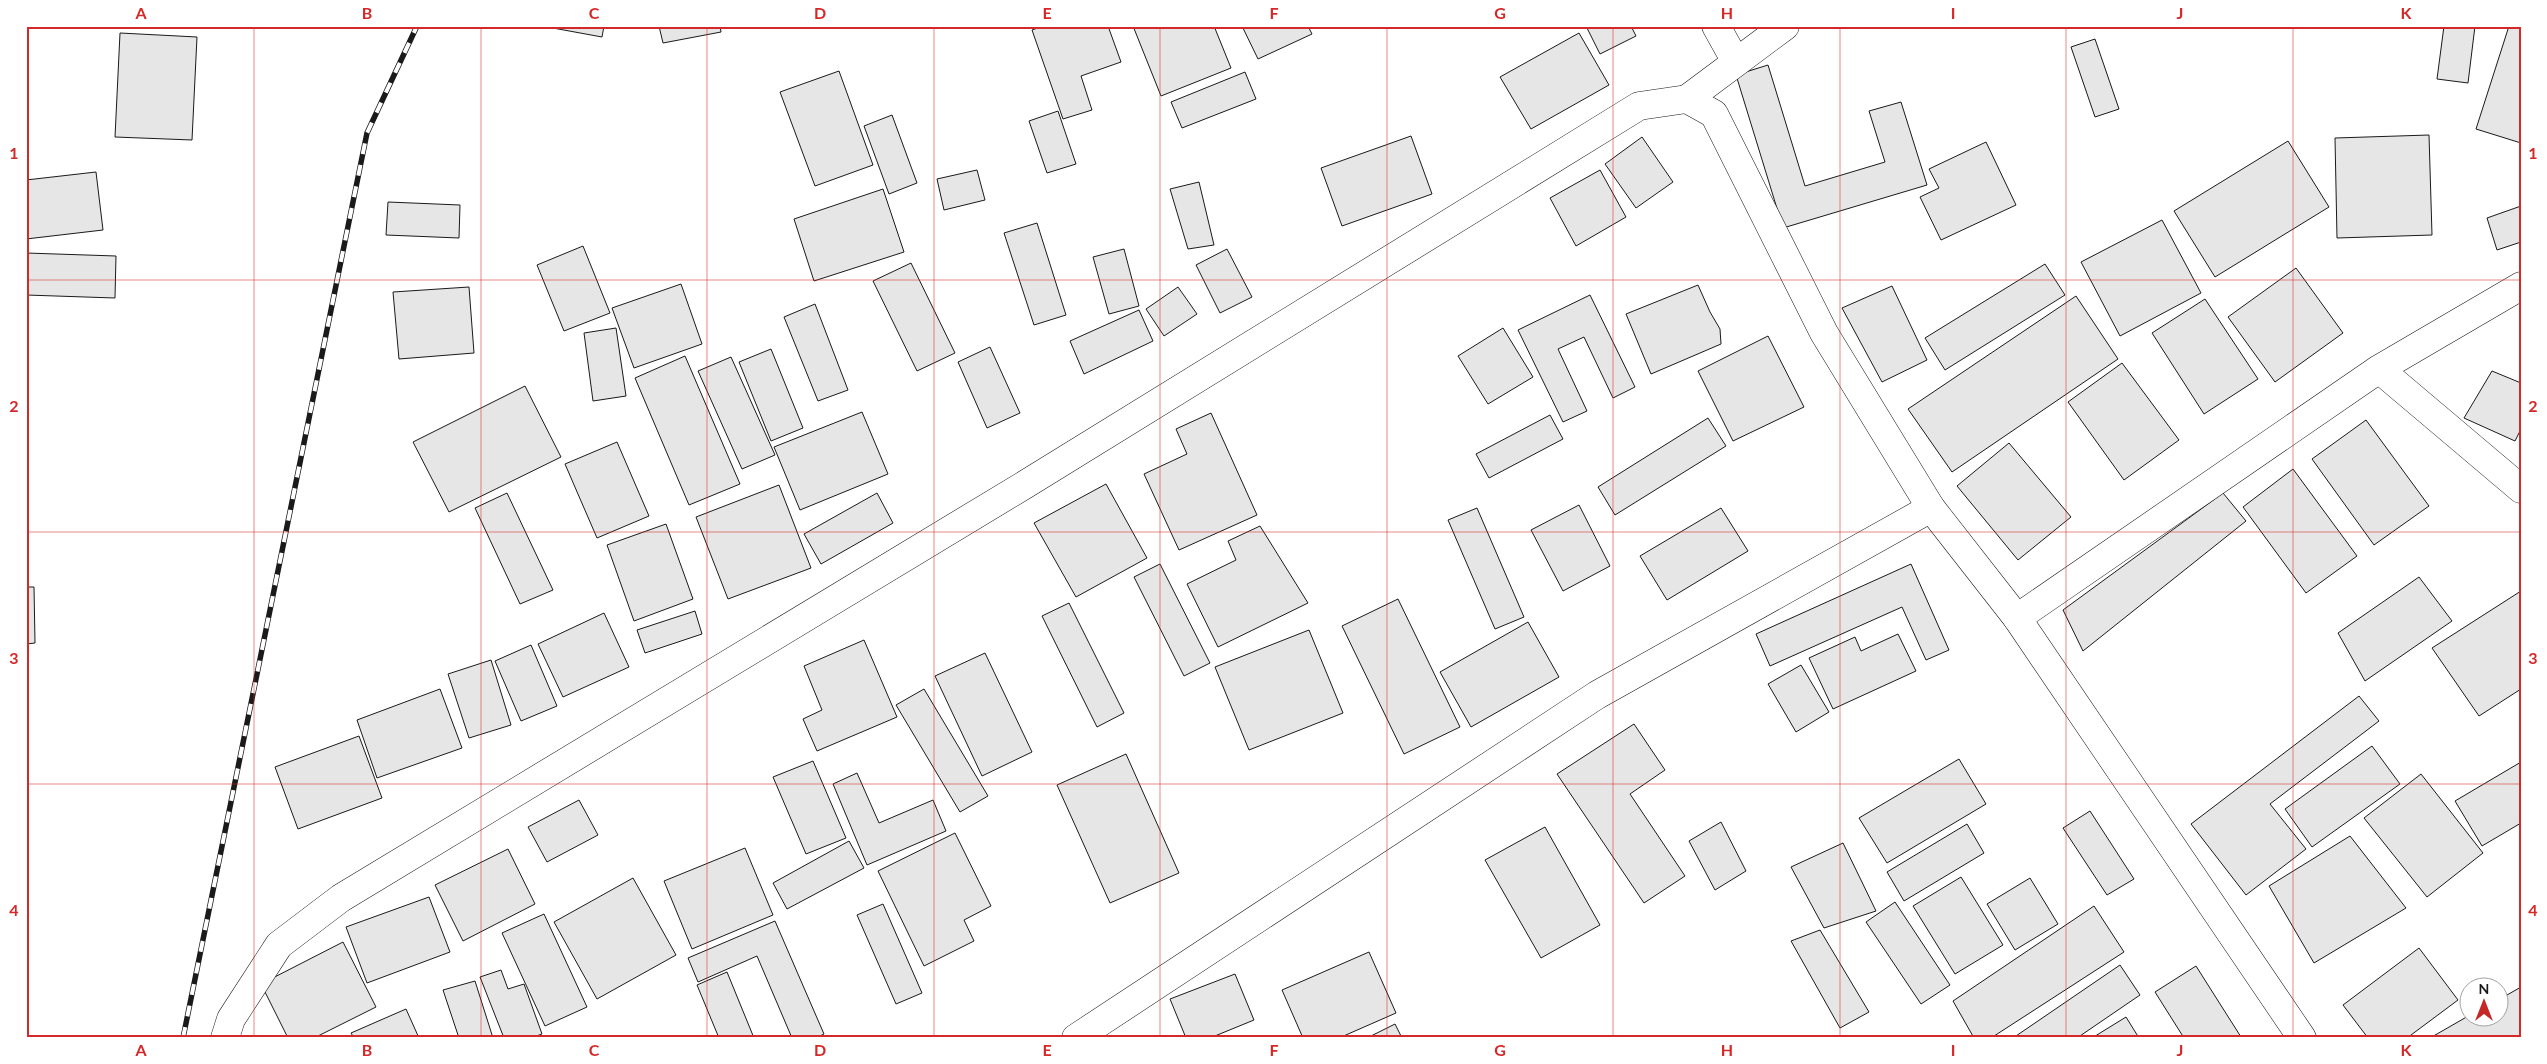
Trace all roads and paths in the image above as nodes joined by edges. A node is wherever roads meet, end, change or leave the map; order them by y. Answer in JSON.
{"nodes":[{"id":1,"x":1716,"y":26,"type":"edge"},
{"id":2,"x":1785,"y":26,"type":"edge"},
{"id":3,"x":1736,"y":62,"type":"junction"},
{"id":4,"x":1687,"y":99,"type":"junction"},
{"id":5,"x":2521,"y":286,"type":"edge"},
{"id":6,"x":2379,"y":369,"type":"junction"},
{"id":7,"x":2521,"y":489,"type":"edge"},
{"id":8,"x":1931,"y":508,"type":"junction"},
{"id":9,"x":2017,"y":618,"type":"junction"},
{"id":10,"x":225,"y":1038,"type":"edge"},
{"id":11,"x":1076,"y":1038,"type":"edge"},
{"id":12,"x":2302,"y":1038,"type":"edge"}],
"edges":[{"from":1,"to":3,"type":"street"},
{"from":2,"to":3,"type":"street"},
{"from":3,"to":4,"type":"street"},
{"from":4,"to":8,"type":"street"},
{"from":4,"to":10,"type":"street"},
{"from":5,"to":6,"type":"street"},
{"from":6,"to":7,"type":"street"},
{"from":6,"to":9,"type":"street"},
{"from":8,"to":9,"type":"street"},
{"from":8,"to":11,"type":"street"},
{"from":9,"to":12,"type":"street"}]}
